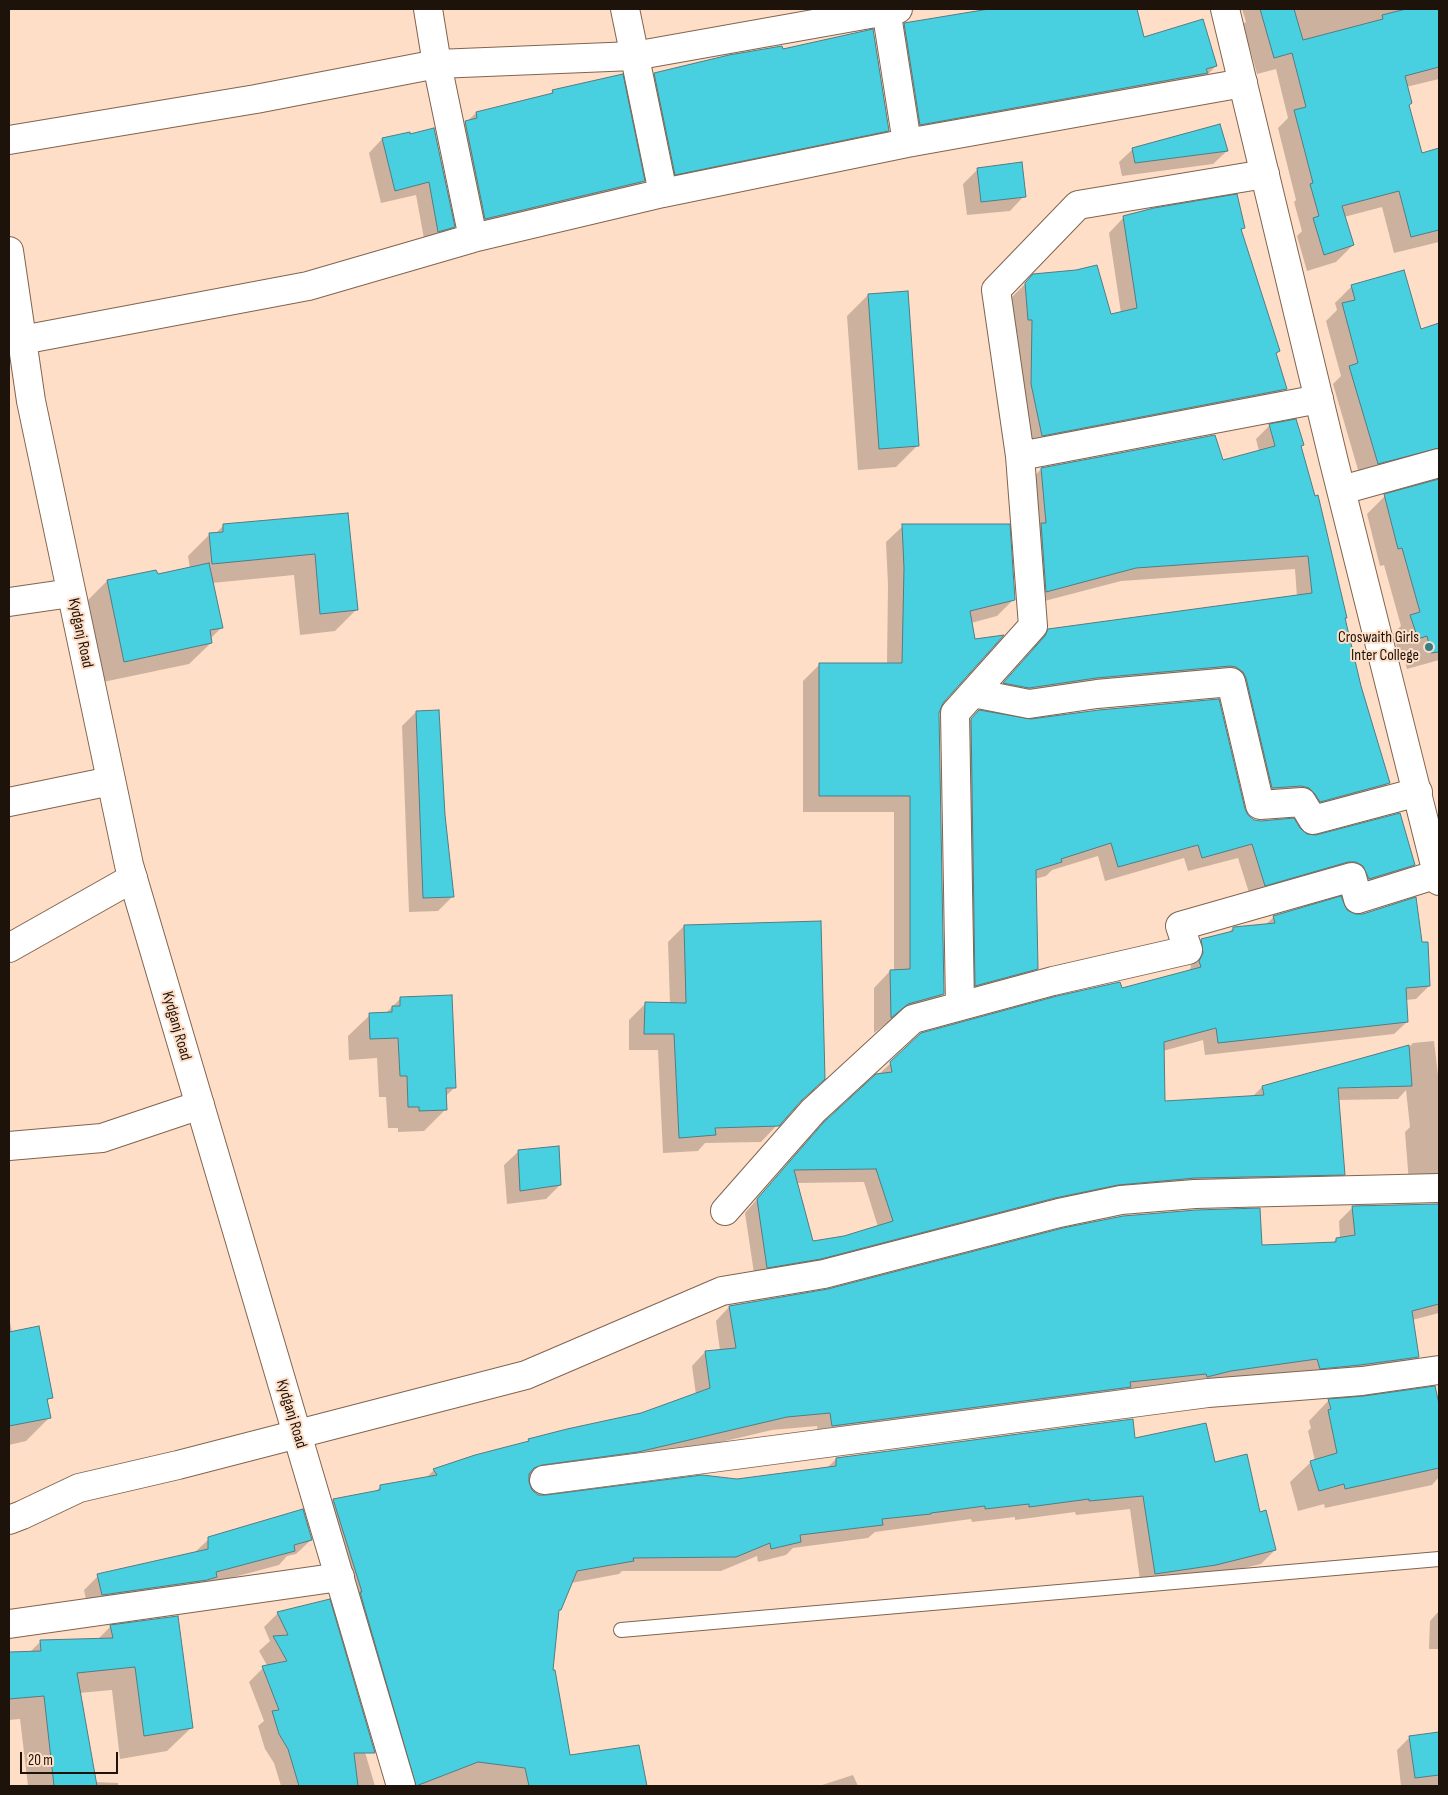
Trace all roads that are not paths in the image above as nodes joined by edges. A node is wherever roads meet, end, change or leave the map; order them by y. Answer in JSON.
{"nodes":[{"id":1,"x":428,"y":9,"type":"edge"},
{"id":2,"x":625,"y":9,"type":"edge"},
{"id":3,"x":1225,"y":9,"type":"edge"},
{"id":4,"x":890,"y":10,"type":"edge"},
{"id":5,"x":634,"y":56,"type":"junction"},
{"id":6,"x":437,"y":64,"type":"junction"},
{"id":7,"x":1243,"y":83,"type":"junction"},
{"id":8,"x":9,"y":140,"type":"edge"},
{"id":9,"x":907,"y":143,"type":"junction"},
{"id":10,"x":1265,"y":174,"type":"junction"},
{"id":11,"x":663,"y":193,"type":"junction"},
{"id":12,"x":473,"y":238,"type":"junction"},
{"id":13,"x":9,"y":252,"type":"edge"},
{"id":14,"x":17,"y":334,"type":"edge"},
{"id":15,"x":1319,"y":399,"type":"junction"},
{"id":16,"x":1020,"y":456,"type":"junction"},
{"id":17,"x":1439,"y":463,"type":"edge"},
{"id":18,"x":1342,"y":490,"type":"junction"},
{"id":19,"x":71,"y":593,"type":"junction"},
{"id":20,"x":9,"y":602,"type":"edge"},
{"id":21,"x":973,"y":693,"type":"junction"},
{"id":22,"x":111,"y":781,"type":"junction"},
{"id":23,"x":1418,"y":792,"type":"junction"},
{"id":24,"x":9,"y":802,"type":"edge"},
{"id":25,"x":133,"y":878,"type":"junction"},
{"id":26,"x":1439,"y":878,"type":"edge"},
{"id":27,"x":9,"y":948,"type":"edge"},
{"id":28,"x":960,"y":1006,"type":"junction"},
{"id":29,"x":200,"y":1105,"type":"junction"},
{"id":30,"x":9,"y":1146,"type":"edge"},
{"id":31,"x":1439,"y":1188,"type":"edge"},
{"id":32,"x":725,"y":1210,"type":"dead end"},
{"id":33,"x":1439,"y":1370,"type":"edge"},
{"id":34,"x":297,"y":1434,"type":"junction"},
{"id":35,"x":544,"y":1480,"type":"dead end"},
{"id":36,"x":9,"y":1520,"type":"edge"},
{"id":37,"x":1439,"y":1560,"type":"edge"},
{"id":38,"x":340,"y":1577,"type":"junction"},
{"id":39,"x":9,"y":1624,"type":"edge"},
{"id":40,"x":622,"y":1630,"type":"dead end"},
{"id":41,"x":400,"y":1786,"type":"edge"}],
"edges":[{"from":1,"to":6,"type":"street"},
{"from":2,"to":5,"type":"street"},
{"from":3,"to":7,"type":"street"},
{"from":4,"to":5,"type":"street"},
{"from":4,"to":9,"type":"street"},
{"from":5,"to":6,"type":"street"},
{"from":5,"to":11,"type":"street"},
{"from":6,"to":8,"type":"street"},
{"from":6,"to":12,"type":"street"},
{"from":7,"to":9,"type":"street"},
{"from":7,"to":10,"type":"street"},
{"from":9,"to":11,"type":"street"},
{"from":10,"to":15,"type":"street"},
{"from":10,"to":16,"type":"street"},
{"from":11,"to":12,"type":"street"},
{"from":12,"to":14,"type":"street"},
{"from":13,"to":14,"type":"street","name":"Kydganj Road"},
{"from":14,"to":19,"type":"street","name":"Kydganj Road"},
{"from":15,"to":16,"type":"street"},
{"from":15,"to":18,"type":"street"},
{"from":16,"to":21,"type":"street"},
{"from":17,"to":18,"type":"street"},
{"from":18,"to":23,"type":"street"},
{"from":19,"to":20,"type":"street"},
{"from":19,"to":22,"type":"street","name":"Kydganj Road"},
{"from":21,"to":23,"type":"street"},
{"from":21,"to":28,"type":"street"},
{"from":22,"to":24,"type":"street"},
{"from":22,"to":25,"type":"street","name":"Kydganj Road"},
{"from":23,"to":26,"type":"street"},
{"from":25,"to":27,"type":"street"},
{"from":25,"to":29,"type":"street","name":"Kydganj Road"},
{"from":26,"to":28,"type":"street"},
{"from":28,"to":32,"type":"street"},
{"from":29,"to":30,"type":"street"},
{"from":29,"to":34,"type":"street","name":"Kydganj Road"},
{"from":31,"to":34,"type":"street"},
{"from":33,"to":35,"type":"street"},
{"from":34,"to":36,"type":"street"},
{"from":34,"to":38,"type":"street","name":"Kydganj Road"},
{"from":37,"to":40,"type":"lane"},
{"from":38,"to":39,"type":"street"},
{"from":38,"to":41,"type":"street","name":"Kydganj Road"}]}
